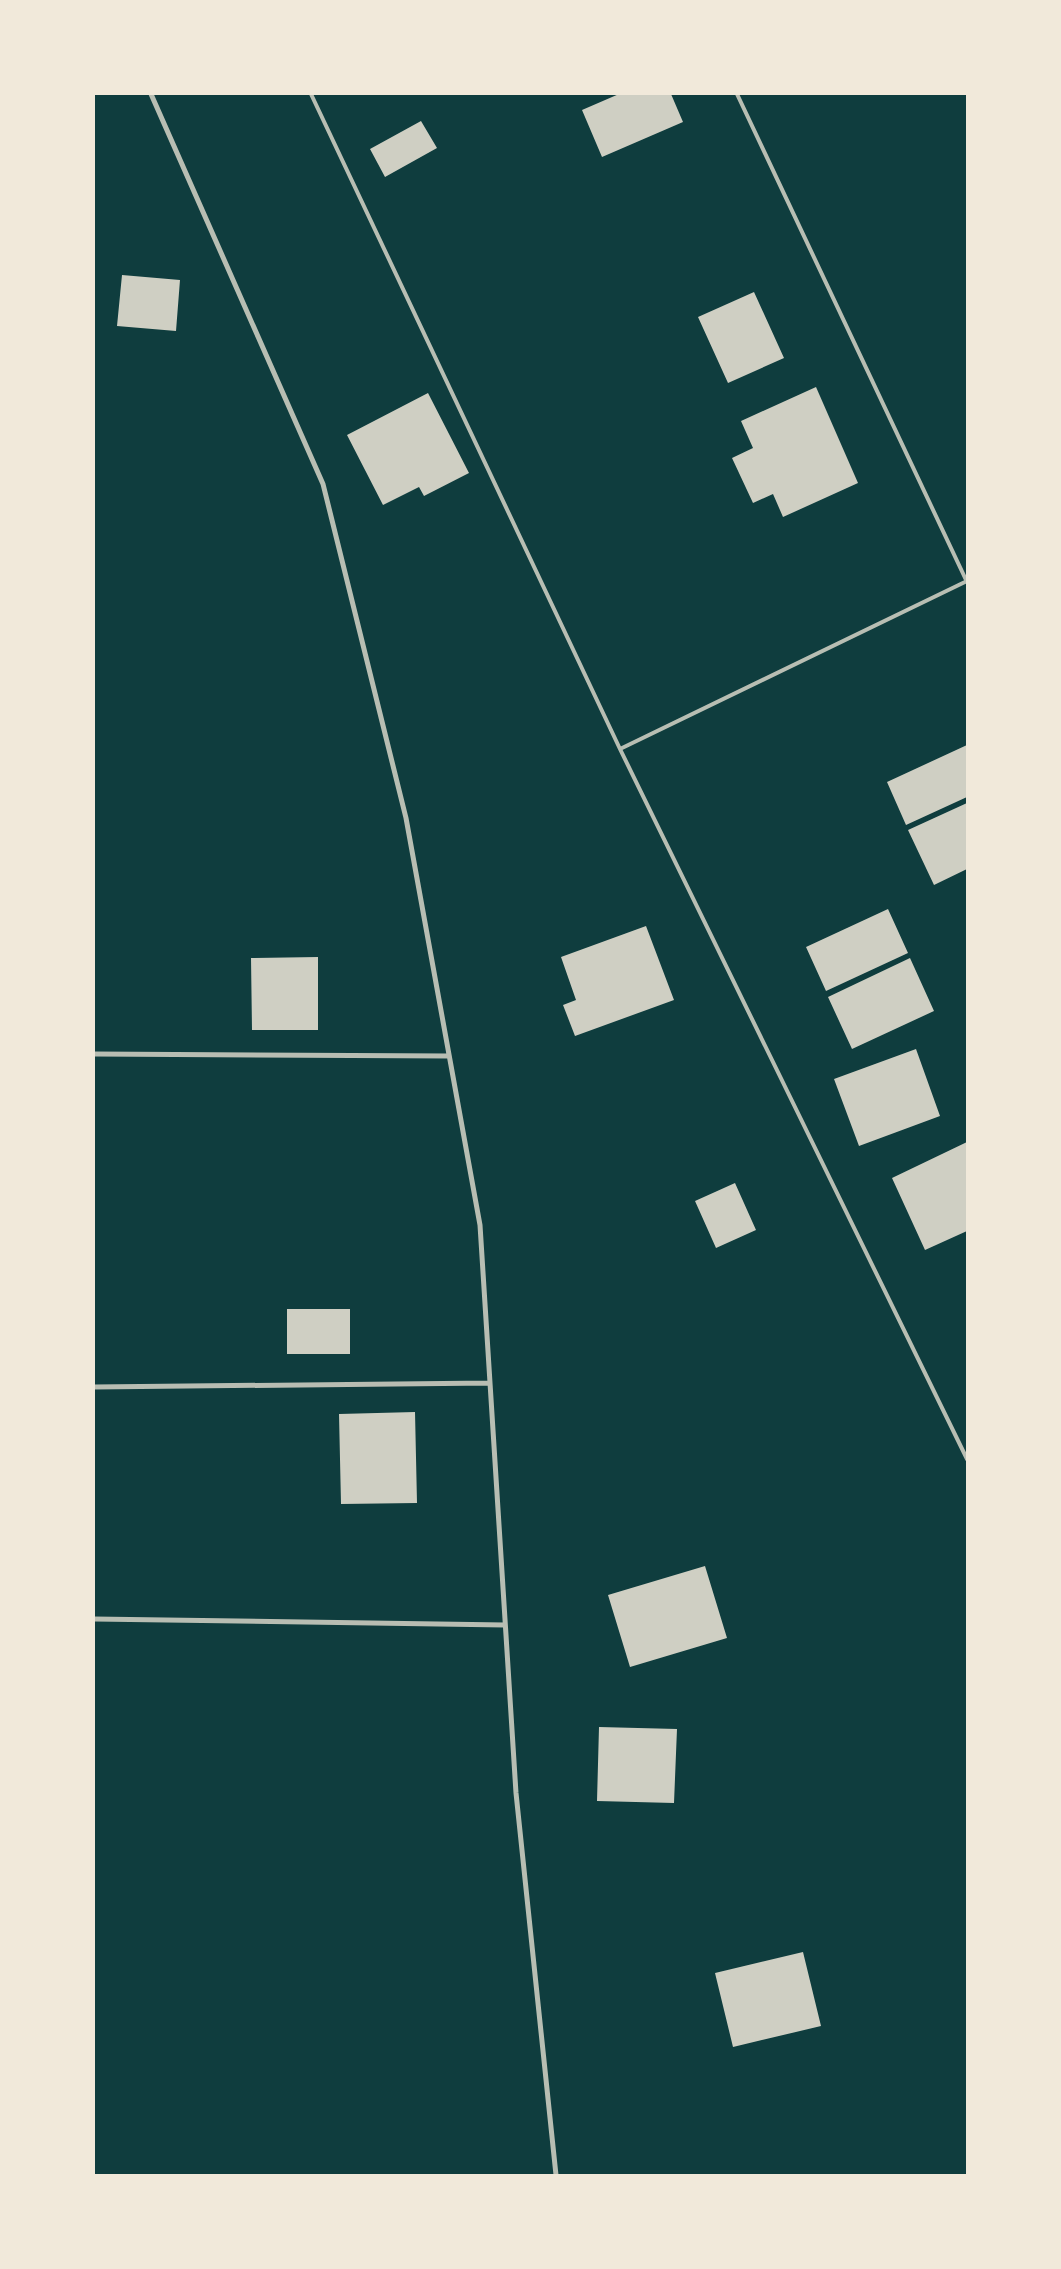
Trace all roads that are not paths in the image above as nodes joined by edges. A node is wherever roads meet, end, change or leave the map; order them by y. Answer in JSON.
{"nodes":[{"id":1,"x":151,"y":94,"type":"edge"},
{"id":2,"x":311,"y":94,"type":"edge"},
{"id":3,"x":737,"y":94,"type":"edge"},
{"id":4,"x":967,"y":581,"type":"edge"},
{"id":5,"x":620,"y":749,"type":"junction"},
{"id":6,"x":94,"y":1054,"type":"edge"},
{"id":7,"x":449,"y":1056,"type":"junction"},
{"id":8,"x":490,"y":1383,"type":"junction"},
{"id":9,"x":94,"y":1387,"type":"edge"},
{"id":10,"x":967,"y":1459,"type":"edge"},
{"id":11,"x":94,"y":1619,"type":"edge"},
{"id":12,"x":506,"y":1625,"type":"junction"},
{"id":13,"x":556,"y":2175,"type":"edge"}],
"edges":[{"from":1,"to":7,"type":"street"},
{"from":2,"to":5,"type":"lane"},
{"from":3,"to":4,"type":"lane"},
{"from":4,"to":5,"type":"lane"},
{"from":5,"to":10,"type":"lane"},
{"from":6,"to":7,"type":"street"},
{"from":7,"to":8,"type":"street"},
{"from":8,"to":9,"type":"street"},
{"from":8,"to":12,"type":"street"},
{"from":11,"to":12,"type":"street"},
{"from":12,"to":13,"type":"street"}]}
